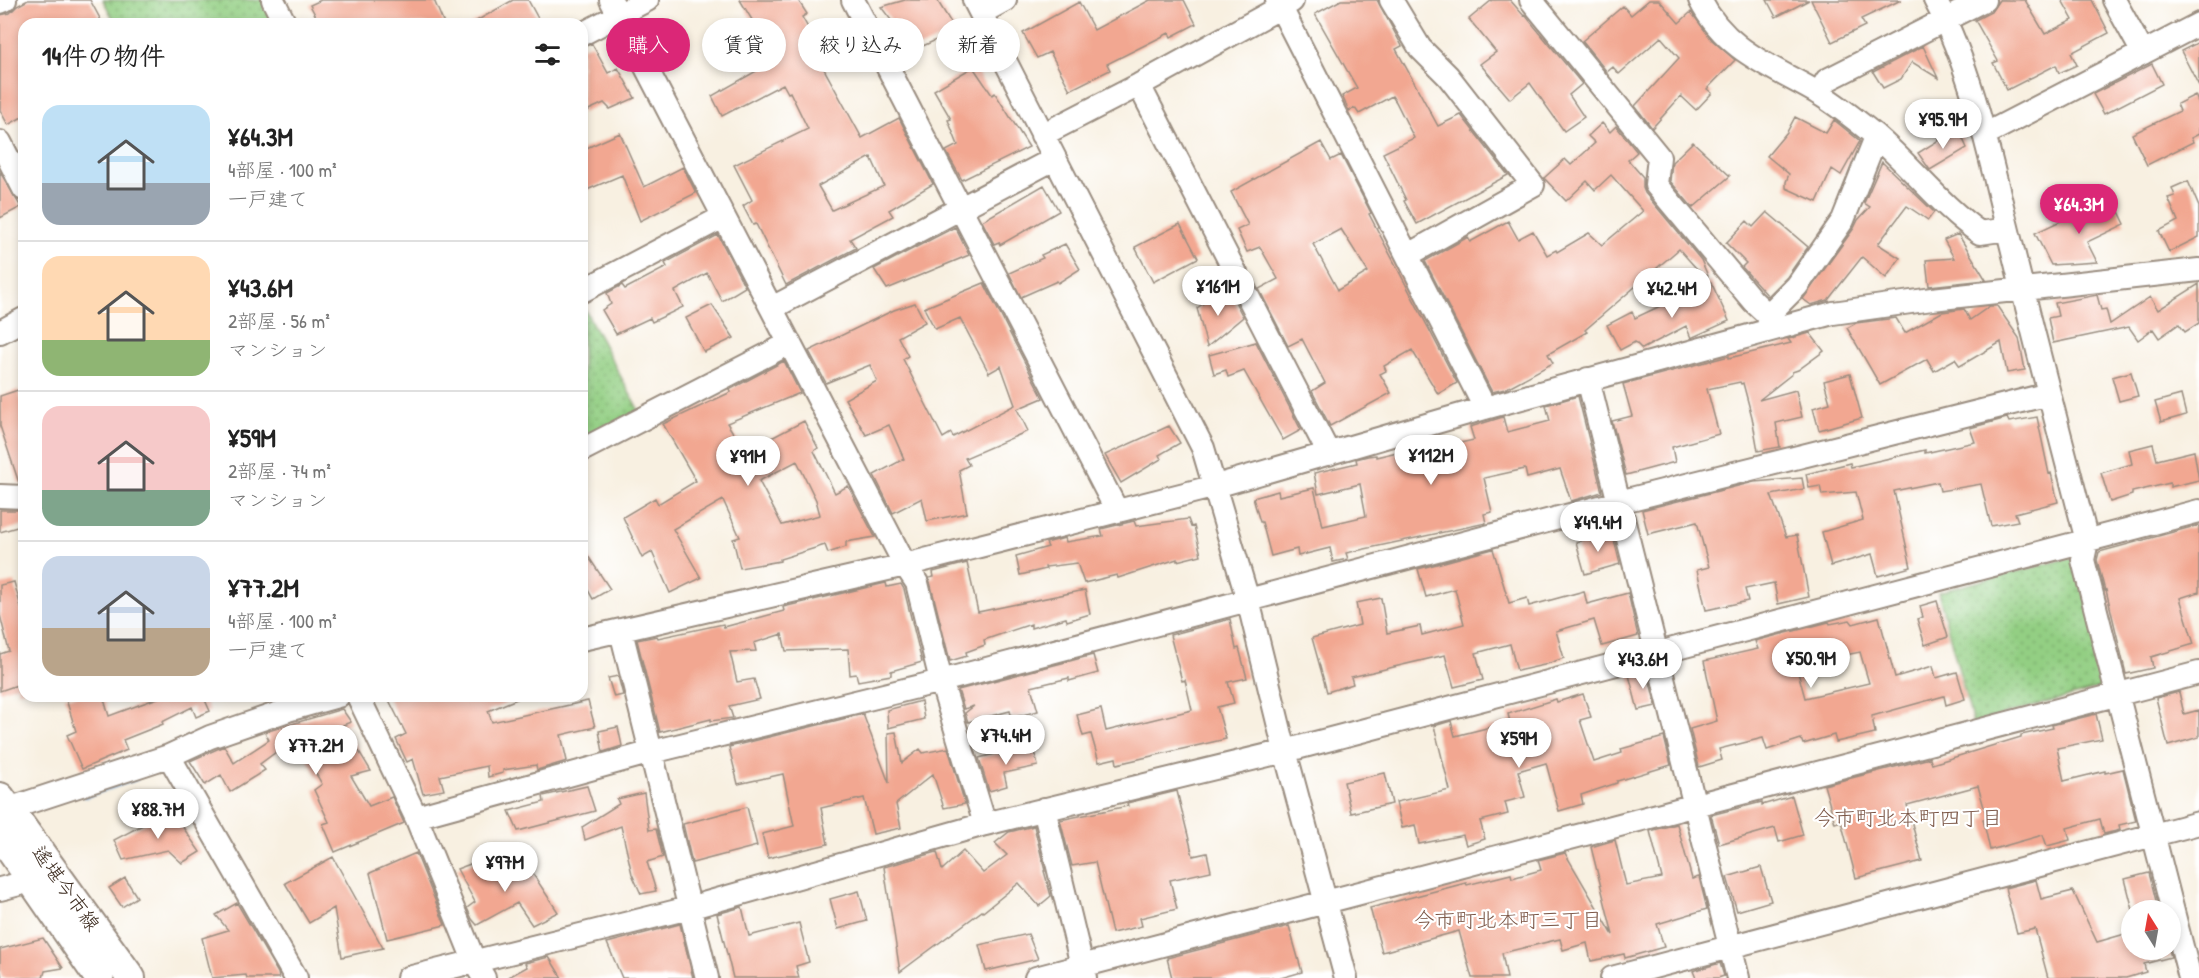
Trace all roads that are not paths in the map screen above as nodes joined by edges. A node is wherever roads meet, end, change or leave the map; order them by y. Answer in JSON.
{"nodes":[{"id":1,"x":5,"y":0,"type":"edge"},
{"id":2,"x":273,"y":0,"type":"edge"},
{"id":3,"x":647,"y":0,"type":"edge"},
{"id":4,"x":853,"y":0,"type":"edge"},
{"id":5,"x":1005,"y":0,"type":"edge"},
{"id":6,"x":1391,"y":0,"type":"edge"},
{"id":7,"x":1530,"y":0,"type":"edge"},
{"id":8,"x":1700,"y":0,"type":"edge"},
{"id":9,"x":1984,"y":0,"type":"edge"},
{"id":10,"x":2114,"y":0,"type":"edge"},
{"id":11,"x":1284,"y":2,"type":"edge"},
{"id":12,"x":0,"y":3,"type":"edge"},
{"id":13,"x":977,"y":6,"type":"edge"},
{"id":14,"x":615,"y":7,"type":"edge"},
{"id":15,"x":1940,"y":10,"type":"edge"},
{"id":16,"x":281,"y":18,"type":"edge"},
{"id":17,"x":2199,"y":24,"type":"edge"},
{"id":18,"x":588,"y":29,"type":"edge"},
{"id":19,"x":2143,"y":53,"type":"junction"},
{"id":20,"x":1139,"y":85,"type":"junction"},
{"id":21,"x":1819,"y":94,"type":"junction"},
{"id":22,"x":1042,"y":135,"type":"junction"},
{"id":23,"x":1984,"y":135,"type":"junction"},
{"id":24,"x":1876,"y":137,"type":"junction"},
{"id":25,"x":0,"y":142,"type":"edge"},
{"id":26,"x":1054,"y":159,"type":"junction"},
{"id":27,"x":18,"y":163,"type":"edge"},
{"id":28,"x":959,"y":208,"type":"junction"},
{"id":29,"x":723,"y":217,"type":"junction"},
{"id":30,"x":2007,"y":229,"type":"junction"},
{"id":31,"x":1408,"y":255,"type":"junction"},
{"id":32,"x":2199,"y":270,"type":"edge"},
{"id":33,"x":588,"y":288,"type":"edge"},
{"id":34,"x":2022,"y":290,"type":"junction"},
{"id":35,"x":772,"y":308,"type":"junction"},
{"id":36,"x":18,"y":322,"type":"edge"},
{"id":37,"x":1769,"y":322,"type":"junction"},
{"id":38,"x":0,"y":332,"type":"edge"},
{"id":39,"x":790,"y":343,"type":"junction"},
{"id":40,"x":1588,"y":379,"type":"junction"},
{"id":41,"x":2049,"y":394,"type":"junction"},
{"id":42,"x":1485,"y":408,"type":"junction"},
{"id":43,"x":588,"y":447,"type":"edge"},
{"id":44,"x":1329,"y":454,"type":"junction"},
{"id":45,"x":1216,"y":486,"type":"junction"},
{"id":46,"x":0,"y":496,"type":"edge"},
{"id":47,"x":18,"y":497,"type":"edge"},
{"id":48,"x":1619,"y":502,"type":"junction"},
{"id":49,"x":1117,"y":511,"type":"junction"},
{"id":50,"x":2199,"y":511,"type":"edge"},
{"id":51,"x":2087,"y":542,"type":"junction"},
{"id":52,"x":905,"y":565,"type":"junction"},
{"id":53,"x":1248,"y":600,"type":"junction"},
{"id":54,"x":621,"y":631,"type":"junction"},
{"id":55,"x":588,"y":638,"type":"edge"},
{"id":56,"x":1658,"y":653,"type":"junction"},
{"id":57,"x":2199,"y":673,"type":"edge"},
{"id":58,"x":941,"y":681,"type":"junction"},
{"id":59,"x":2118,"y":693,"type":"junction"},
{"id":60,"x":317,"y":702,"type":"edge"},
{"id":61,"x":361,"y":702,"type":"edge"},
{"id":62,"x":1285,"y":751,"type":"junction"},
{"id":63,"x":652,"y":752,"type":"junction"},
{"id":64,"x":169,"y":756,"type":"junction"},
{"id":65,"x":4,"y":803,"type":"edge"},
{"id":66,"x":1695,"y":806,"type":"junction"},
{"id":67,"x":1044,"y":809,"type":"junction"},
{"id":68,"x":416,"y":817,"type":"junction"},
{"id":69,"x":2199,"y":823,"type":"edge"},
{"id":70,"x":985,"y":824,"type":"junction"},
{"id":71,"x":0,"y":835,"type":"edge"},
{"id":72,"x":2153,"y":835,"type":"junction"},
{"id":73,"x":31,"y":881,"type":"junction"},
{"id":74,"x":0,"y":889,"type":"edge"},
{"id":75,"x":1327,"y":903,"type":"junction"},
{"id":76,"x":689,"y":908,"type":"junction"},
{"id":77,"x":1729,"y":947,"type":"junction"},
{"id":78,"x":479,"y":970,"type":"edge"},
{"id":79,"x":1083,"y":972,"type":"edge"},
{"id":80,"x":99,"y":978,"type":"edge"},
{"id":81,"x":131,"y":978,"type":"edge"},
{"id":82,"x":296,"y":978,"type":"edge"},
{"id":83,"x":408,"y":978,"type":"edge"},
{"id":84,"x":707,"y":978,"type":"edge"},
{"id":85,"x":1036,"y":978,"type":"edge"},
{"id":86,"x":1346,"y":978,"type":"edge"},
{"id":87,"x":1612,"y":978,"type":"edge"},
{"id":88,"x":1737,"y":978,"type":"edge"},
{"id":89,"x":2190,"y":978,"type":"edge"}],
"edges":[{"from":1,"to":12,"type":"street"},
{"from":2,"to":16,"type":"street"},
{"from":3,"to":14,"type":"street"},
{"from":4,"to":28,"type":"street"},
{"from":5,"to":13,"type":"street"},
{"from":6,"to":31,"type":"street"},
{"from":7,"to":37,"type":"street"},
{"from":8,"to":21,"type":"street"},
{"from":9,"to":15,"type":"street"},
{"from":10,"to":19,"type":"street"},
{"from":11,"to":20,"type":"street"},
{"from":11,"to":31,"type":"street"},
{"from":13,"to":22,"type":"street"},
{"from":14,"to":18,"type":"street"},
{"from":14,"to":29,"type":"street"},
{"from":15,"to":21,"type":"street"},
{"from":15,"to":23,"type":"street"},
{"from":17,"to":19,"type":"street"},
{"from":19,"to":23,"type":"street"},
{"from":20,"to":22,"type":"street"},
{"from":20,"to":44,"type":"street"},
{"from":21,"to":24,"type":"street"},
{"from":22,"to":26,"type":"street"},
{"from":23,"to":30,"type":"street"},
{"from":24,"to":30,"type":"street"},
{"from":24,"to":37,"type":"street"},
{"from":25,"to":27,"type":"street"},
{"from":26,"to":28,"type":"street"},
{"from":26,"to":45,"type":"street"},
{"from":28,"to":35,"type":"street"},
{"from":28,"to":49,"type":"street"},
{"from":29,"to":33,"type":"street"},
{"from":29,"to":35,"type":"street"},
{"from":30,"to":34,"type":"street"},
{"from":31,"to":42,"type":"street"},
{"from":32,"to":34,"type":"street"},
{"from":34,"to":37,"type":"street"},
{"from":34,"to":41,"type":"street"},
{"from":35,"to":39,"type":"street"},
{"from":36,"to":38,"type":"street"},
{"from":37,"to":40,"type":"street"},
{"from":39,"to":43,"type":"street"},
{"from":39,"to":52,"type":"street"},
{"from":40,"to":42,"type":"street"},
{"from":40,"to":48,"type":"street"},
{"from":41,"to":48,"type":"street"},
{"from":41,"to":51,"type":"street"},
{"from":42,"to":44,"type":"street"},
{"from":44,"to":45,"type":"street"},
{"from":45,"to":49,"type":"street"},
{"from":45,"to":53,"type":"street"},
{"from":46,"to":47,"type":"street"},
{"from":48,"to":53,"type":"street"},
{"from":48,"to":56,"type":"street"},
{"from":49,"to":52,"type":"street"},
{"from":50,"to":51,"type":"street"},
{"from":51,"to":56,"type":"street"},
{"from":51,"to":59,"type":"street"},
{"from":52,"to":54,"type":"street"},
{"from":52,"to":58,"type":"street"},
{"from":53,"to":58,"type":"street"},
{"from":53,"to":62,"type":"street"},
{"from":54,"to":55,"type":"street"},
{"from":54,"to":63,"type":"street"},
{"from":56,"to":62,"type":"street"},
{"from":56,"to":66,"type":"street"},
{"from":57,"to":59,"type":"street"},
{"from":58,"to":63,"type":"street"},
{"from":58,"to":70,"type":"street"},
{"from":59,"to":66,"type":"street"},
{"from":59,"to":72,"type":"street"},
{"from":60,"to":64,"type":"street"},
{"from":61,"to":68,"type":"street"},
{"from":62,"to":67,"type":"street"},
{"from":62,"to":75,"type":"street"},
{"from":63,"to":68,"type":"street"},
{"from":63,"to":76,"type":"street"},
{"from":64,"to":65,"type":"street"},
{"from":64,"to":82,"type":"street"},
{"from":65,"to":81,"type":"main road","name":"遙堪今市線"},
{"from":66,"to":75,"type":"street"},
{"from":66,"to":77,"type":"street"},
{"from":67,"to":70,"type":"street"},
{"from":67,"to":79,"type":"street"},
{"from":68,"to":78,"type":"street"},
{"from":69,"to":72,"type":"street"},
{"from":70,"to":76,"type":"street"},
{"from":71,"to":73,"type":"main road","name":"遙堪今市線"},
{"from":72,"to":77,"type":"street"},
{"from":72,"to":89,"type":"street"},
{"from":73,"to":74,"type":"street"},
{"from":73,"to":80,"type":"main road","name":"遙堪今市線"},
{"from":75,"to":79,"type":"street"},
{"from":75,"to":86,"type":"street"},
{"from":76,"to":78,"type":"street"},
{"from":76,"to":84,"type":"street"},
{"from":77,"to":87,"type":"street"},
{"from":77,"to":88,"type":"street"},
{"from":78,"to":83,"type":"street"},
{"from":79,"to":85,"type":"street"}]}
